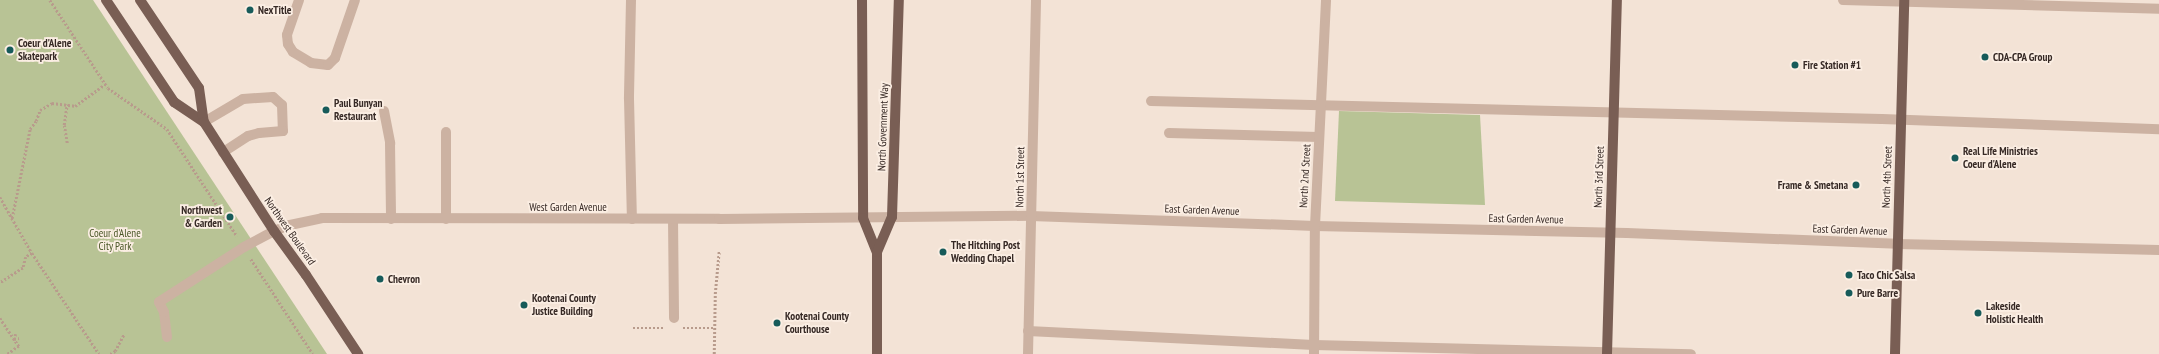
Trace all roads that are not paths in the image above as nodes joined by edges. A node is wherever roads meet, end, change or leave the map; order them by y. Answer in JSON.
{"nodes":[{"id":1,"x":106,"y":0,"type":"edge"},
{"id":2,"x":140,"y":0,"type":"edge"},
{"id":3,"x":299,"y":0,"type":"edge"},
{"id":4,"x":355,"y":0,"type":"edge"},
{"id":5,"x":631,"y":0,"type":"edge"},
{"id":6,"x":862,"y":0,"type":"edge"},
{"id":7,"x":898,"y":0,"type":"edge"},
{"id":8,"x":1036,"y":0,"type":"edge"},
{"id":9,"x":1326,"y":0,"type":"edge"},
{"id":10,"x":1617,"y":0,"type":"edge"},
{"id":11,"x":1843,"y":0,"type":"edge"},
{"id":12,"x":1904,"y":1,"type":"edge"},
{"id":13,"x":2159,"y":9,"type":"edge"},
{"id":14,"x":1151,"y":101,"type":"dead end"},
{"id":15,"x":1321,"y":105,"type":"junction"},
{"id":16,"x":384,"y":111,"type":"dead end"},
{"id":17,"x":1614,"y":112,"type":"junction"},
{"id":18,"x":1901,"y":120,"type":"junction"},
{"id":19,"x":204,"y":122,"type":"junction"},
{"id":20,"x":2159,"y":129,"type":"edge"},
{"id":21,"x":446,"y":132,"type":"dead end"},
{"id":22,"x":1168,"y":133,"type":"dead end"},
{"id":23,"x":1319,"y":137,"type":"junction"},
{"id":24,"x":224,"y":152,"type":"junction"},
{"id":25,"x":1031,"y":216,"type":"junction"},
{"id":26,"x":892,"y":217,"type":"junction"},
{"id":27,"x":863,"y":218,"type":"junction"},
{"id":28,"x":391,"y":219,"type":"junction"},
{"id":29,"x":446,"y":219,"type":"junction"},
{"id":30,"x":632,"y":219,"type":"junction"},
{"id":31,"x":672,"y":219,"type":"junction"},
{"id":32,"x":1315,"y":226,"type":"junction"},
{"id":33,"x":274,"y":231,"type":"junction"},
{"id":34,"x":1610,"y":233,"type":"junction"},
{"id":35,"x":1897,"y":244,"type":"junction"},
{"id":36,"x":2159,"y":250,"type":"edge"},
{"id":37,"x":878,"y":252,"type":"junction"},
{"id":38,"x":674,"y":318,"type":"dead end"},
{"id":39,"x":1028,"y":331,"type":"junction"},
{"id":40,"x":167,"y":337,"type":"dead end"},
{"id":41,"x":1314,"y":350,"type":"edge"},
{"id":42,"x":1608,"y":353,"type":"edge"},
{"id":43,"x":358,"y":354,"type":"edge"},
{"id":44,"x":877,"y":354,"type":"edge"},
{"id":45,"x":1028,"y":354,"type":"edge"},
{"id":46,"x":1691,"y":354,"type":"edge"},
{"id":47,"x":1895,"y":354,"type":"edge"}],
"edges":[{"from":1,"to":19,"type":"main road","name":"Northwest Boulevard"},
{"from":2,"to":19,"type":"main road","name":"Northwest Boulevard"},
{"from":3,"to":4,"type":"street"},
{"from":5,"to":30,"type":"street"},
{"from":6,"to":27,"type":"main road","name":"North Government Way"},
{"from":7,"to":26,"type":"main road","name":"North Government Way"},
{"from":8,"to":25,"type":"street","name":"North 1st Street"},
{"from":9,"to":15,"type":"street","name":"North 2nd Street"},
{"from":10,"to":17,"type":"main road","name":"North 3rd Street"},
{"from":11,"to":12,"type":"street"},
{"from":12,"to":13,"type":"street"},
{"from":12,"to":18,"type":"main road","name":"North 4th Street"},
{"from":14,"to":15,"type":"street"},
{"from":15,"to":17,"type":"street"},
{"from":15,"to":23,"type":"street","name":"North 2nd Street"},
{"from":16,"to":28,"type":"street"},
{"from":17,"to":18,"type":"street"},
{"from":17,"to":34,"type":"main road","name":"North 3rd Street"},
{"from":18,"to":20,"type":"street"},
{"from":18,"to":35,"type":"main road","name":"North 4th Street"},
{"from":19,"to":24,"type":"main road","name":"Northwest Boulevard"},
{"from":19,"to":24,"type":"street"},
{"from":21,"to":29,"type":"street"},
{"from":22,"to":23,"type":"street"},
{"from":23,"to":32,"type":"street","name":"North 2nd Street"},
{"from":24,"to":33,"type":"main road","name":"Northwest Boulevard"},
{"from":25,"to":26,"type":"street","name":"East Garden Avenue"},
{"from":25,"to":32,"type":"street","name":"East Garden Avenue"},
{"from":25,"to":39,"type":"street","name":"North 1st Street"},
{"from":26,"to":27,"type":"street","name":"East Garden Avenue"},
{"from":26,"to":37,"type":"main road","name":"North Government Way"},
{"from":27,"to":31,"type":"street","name":"West Garden Avenue"},
{"from":27,"to":37,"type":"main road","name":"North Government Way"},
{"from":28,"to":29,"type":"street","name":"West Garden Avenue"},
{"from":28,"to":33,"type":"street","name":"West Garden Avenue"},
{"from":29,"to":30,"type":"street","name":"West Garden Avenue"},
{"from":30,"to":31,"type":"street","name":"West Garden Avenue"},
{"from":31,"to":38,"type":"street"},
{"from":32,"to":34,"type":"street","name":"East Garden Avenue"},
{"from":32,"to":41,"type":"street","name":"North 2nd Street"},
{"from":33,"to":40,"type":"street","name":"West Garden Avenue"},
{"from":33,"to":43,"type":"main road","name":"Northwest Boulevard"},
{"from":34,"to":35,"type":"street","name":"East Garden Avenue"},
{"from":34,"to":42,"type":"main road","name":"North 3rd Street"},
{"from":35,"to":36,"type":"street","name":"East Garden Avenue"},
{"from":35,"to":47,"type":"main road","name":"North 4th Street"},
{"from":37,"to":44,"type":"main road","name":"North Government Way"},
{"from":39,"to":41,"type":"street"},
{"from":39,"to":45,"type":"street","name":"North 1st Street"},
{"from":41,"to":42,"type":"street"},
{"from":42,"to":46,"type":"street"}]}
